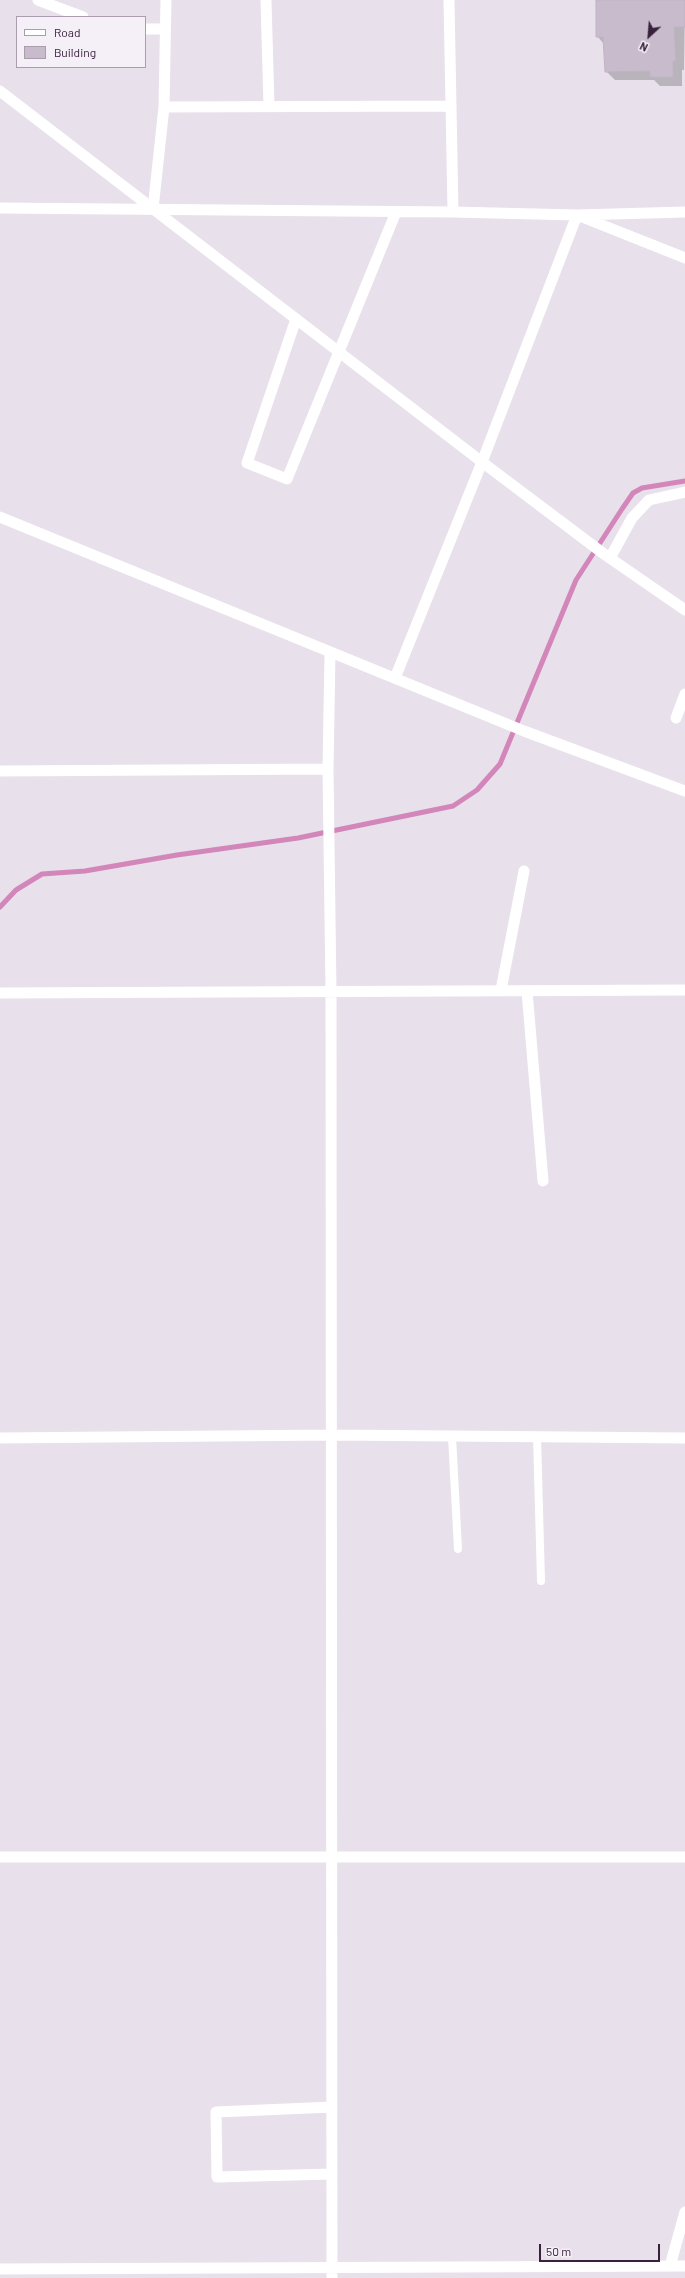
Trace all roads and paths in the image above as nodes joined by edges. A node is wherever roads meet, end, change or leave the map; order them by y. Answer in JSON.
{"nodes":[{"id":1,"x":38,"y":0,"type":"edge"},
{"id":2,"x":166,"y":0,"type":"edge"},
{"id":3,"x":266,"y":0,"type":"edge"},
{"id":4,"x":449,"y":0,"type":"edge"},
{"id":5,"x":80,"y":16,"type":"edge"},
{"id":6,"x":146,"y":29,"type":"edge"},
{"id":7,"x":165,"y":29,"type":"junction"},
{"id":8,"x":0,"y":91,"type":"edge"},
{"id":9,"x":269,"y":106,"type":"junction"},
{"id":10,"x":451,"y":106,"type":"junction"},
{"id":11,"x":164,"y":107,"type":"junction"},
{"id":12,"x":0,"y":208,"type":"edge"},
{"id":13,"x":153,"y":208,"type":"junction"},
{"id":14,"x":396,"y":212,"type":"junction"},
{"id":15,"x":453,"y":212,"type":"junction"},
{"id":16,"x":685,"y":212,"type":"edge"},
{"id":17,"x":577,"y":215,"type":"junction"},
{"id":18,"x":685,"y":258,"type":"edge"},
{"id":19,"x":296,"y":319,"type":"junction"},
{"id":20,"x":340,"y":351,"type":"junction"},
{"id":21,"x":482,"y":462,"type":"junction"},
{"id":22,"x":685,"y":492,"type":"edge"},
{"id":23,"x":0,"y":517,"type":"edge"},
{"id":24,"x":607,"y":556,"type":"junction"},
{"id":25,"x":685,"y":610,"type":"edge"},
{"id":26,"x":330,"y":653,"type":"junction"},
{"id":27,"x":395,"y":678,"type":"junction"},
{"id":28,"x":685,"y":694,"type":"edge"},
{"id":29,"x":676,"y":718,"type":"dead end"},
{"id":30,"x":328,"y":769,"type":"junction"},
{"id":31,"x":0,"y":771,"type":"edge"},
{"id":32,"x":685,"y":792,"type":"edge"},
{"id":33,"x":524,"y":871,"type":"dead end"},
{"id":34,"x":501,"y":990,"type":"junction"},
{"id":35,"x":685,"y":990,"type":"edge"},
{"id":36,"x":331,"y":991,"type":"junction"},
{"id":37,"x":527,"y":991,"type":"junction"},
{"id":38,"x":0,"y":993,"type":"edge"},
{"id":39,"x":543,"y":1181,"type":"dead end"},
{"id":40,"x":332,"y":1435,"type":"junction"},
{"id":41,"x":452,"y":1436,"type":"junction"},
{"id":42,"x":537,"y":1436,"type":"junction"},
{"id":43,"x":0,"y":1438,"type":"edge"},
{"id":44,"x":685,"y":1438,"type":"edge"},
{"id":45,"x":458,"y":1549,"type":"dead end"},
{"id":46,"x":541,"y":1582,"type":"dead end"},
{"id":47,"x":0,"y":1857,"type":"edge"},
{"id":48,"x":331,"y":1857,"type":"junction"},
{"id":49,"x":685,"y":1858,"type":"edge"},
{"id":50,"x":332,"y":2107,"type":"junction"},
{"id":51,"x":332,"y":2174,"type":"junction"},
{"id":52,"x":685,"y":2212,"type":"edge"},
{"id":53,"x":670,"y":2266,"type":"junction"},
{"id":54,"x":685,"y":2266,"type":"edge"},
{"id":55,"x":0,"y":2269,"type":"edge"},
{"id":56,"x":332,"y":2273,"type":"edge"}],
"edges":[{"from":1,"to":5,"type":"street"},
{"from":2,"to":7,"type":"street"},
{"from":3,"to":9,"type":"street"},
{"from":4,"to":10,"type":"street"},
{"from":6,"to":7,"type":"street"},
{"from":7,"to":11,"type":"street"},
{"from":8,"to":13,"type":"street"},
{"from":9,"to":10,"type":"street"},
{"from":9,"to":11,"type":"street"},
{"from":10,"to":15,"type":"street"},
{"from":11,"to":13,"type":"street"},
{"from":12,"to":13,"type":"street"},
{"from":13,"to":14,"type":"street"},
{"from":13,"to":19,"type":"street"},
{"from":14,"to":15,"type":"street"},
{"from":14,"to":20,"type":"street"},
{"from":15,"to":17,"type":"street"},
{"from":16,"to":17,"type":"street"},
{"from":17,"to":18,"type":"street"},
{"from":17,"to":21,"type":"street"},
{"from":19,"to":20,"type":"street"},
{"from":19,"to":20,"type":"street"},
{"from":20,"to":21,"type":"street"},
{"from":21,"to":24,"type":"street"},
{"from":21,"to":27,"type":"street"},
{"from":22,"to":24,"type":"street"},
{"from":23,"to":26,"type":"street"},
{"from":24,"to":25,"type":"street"},
{"from":26,"to":27,"type":"street"},
{"from":26,"to":30,"type":"street"},
{"from":27,"to":32,"type":"street"},
{"from":28,"to":29,"type":"street"},
{"from":30,"to":31,"type":"street"},
{"from":30,"to":36,"type":"street"},
{"from":33,"to":34,"type":"street"},
{"from":34,"to":36,"type":"street"},
{"from":34,"to":37,"type":"street"},
{"from":35,"to":37,"type":"street"},
{"from":36,"to":38,"type":"street"},
{"from":36,"to":40,"type":"street"},
{"from":37,"to":39,"type":"street"},
{"from":40,"to":41,"type":"street"},
{"from":40,"to":43,"type":"street"},
{"from":40,"to":48,"type":"street"},
{"from":41,"to":42,"type":"street"},
{"from":41,"to":45,"type":"lane"},
{"from":42,"to":44,"type":"street"},
{"from":42,"to":46,"type":"lane"},
{"from":47,"to":48,"type":"street"},
{"from":48,"to":49,"type":"street"},
{"from":48,"to":50,"type":"street"},
{"from":50,"to":51,"type":"street"},
{"from":50,"to":51,"type":"street"},
{"from":51,"to":56,"type":"street"},
{"from":52,"to":53,"type":"street"},
{"from":53,"to":54,"type":"street"},
{"from":53,"to":56,"type":"street"},
{"from":55,"to":56,"type":"street"}]}
